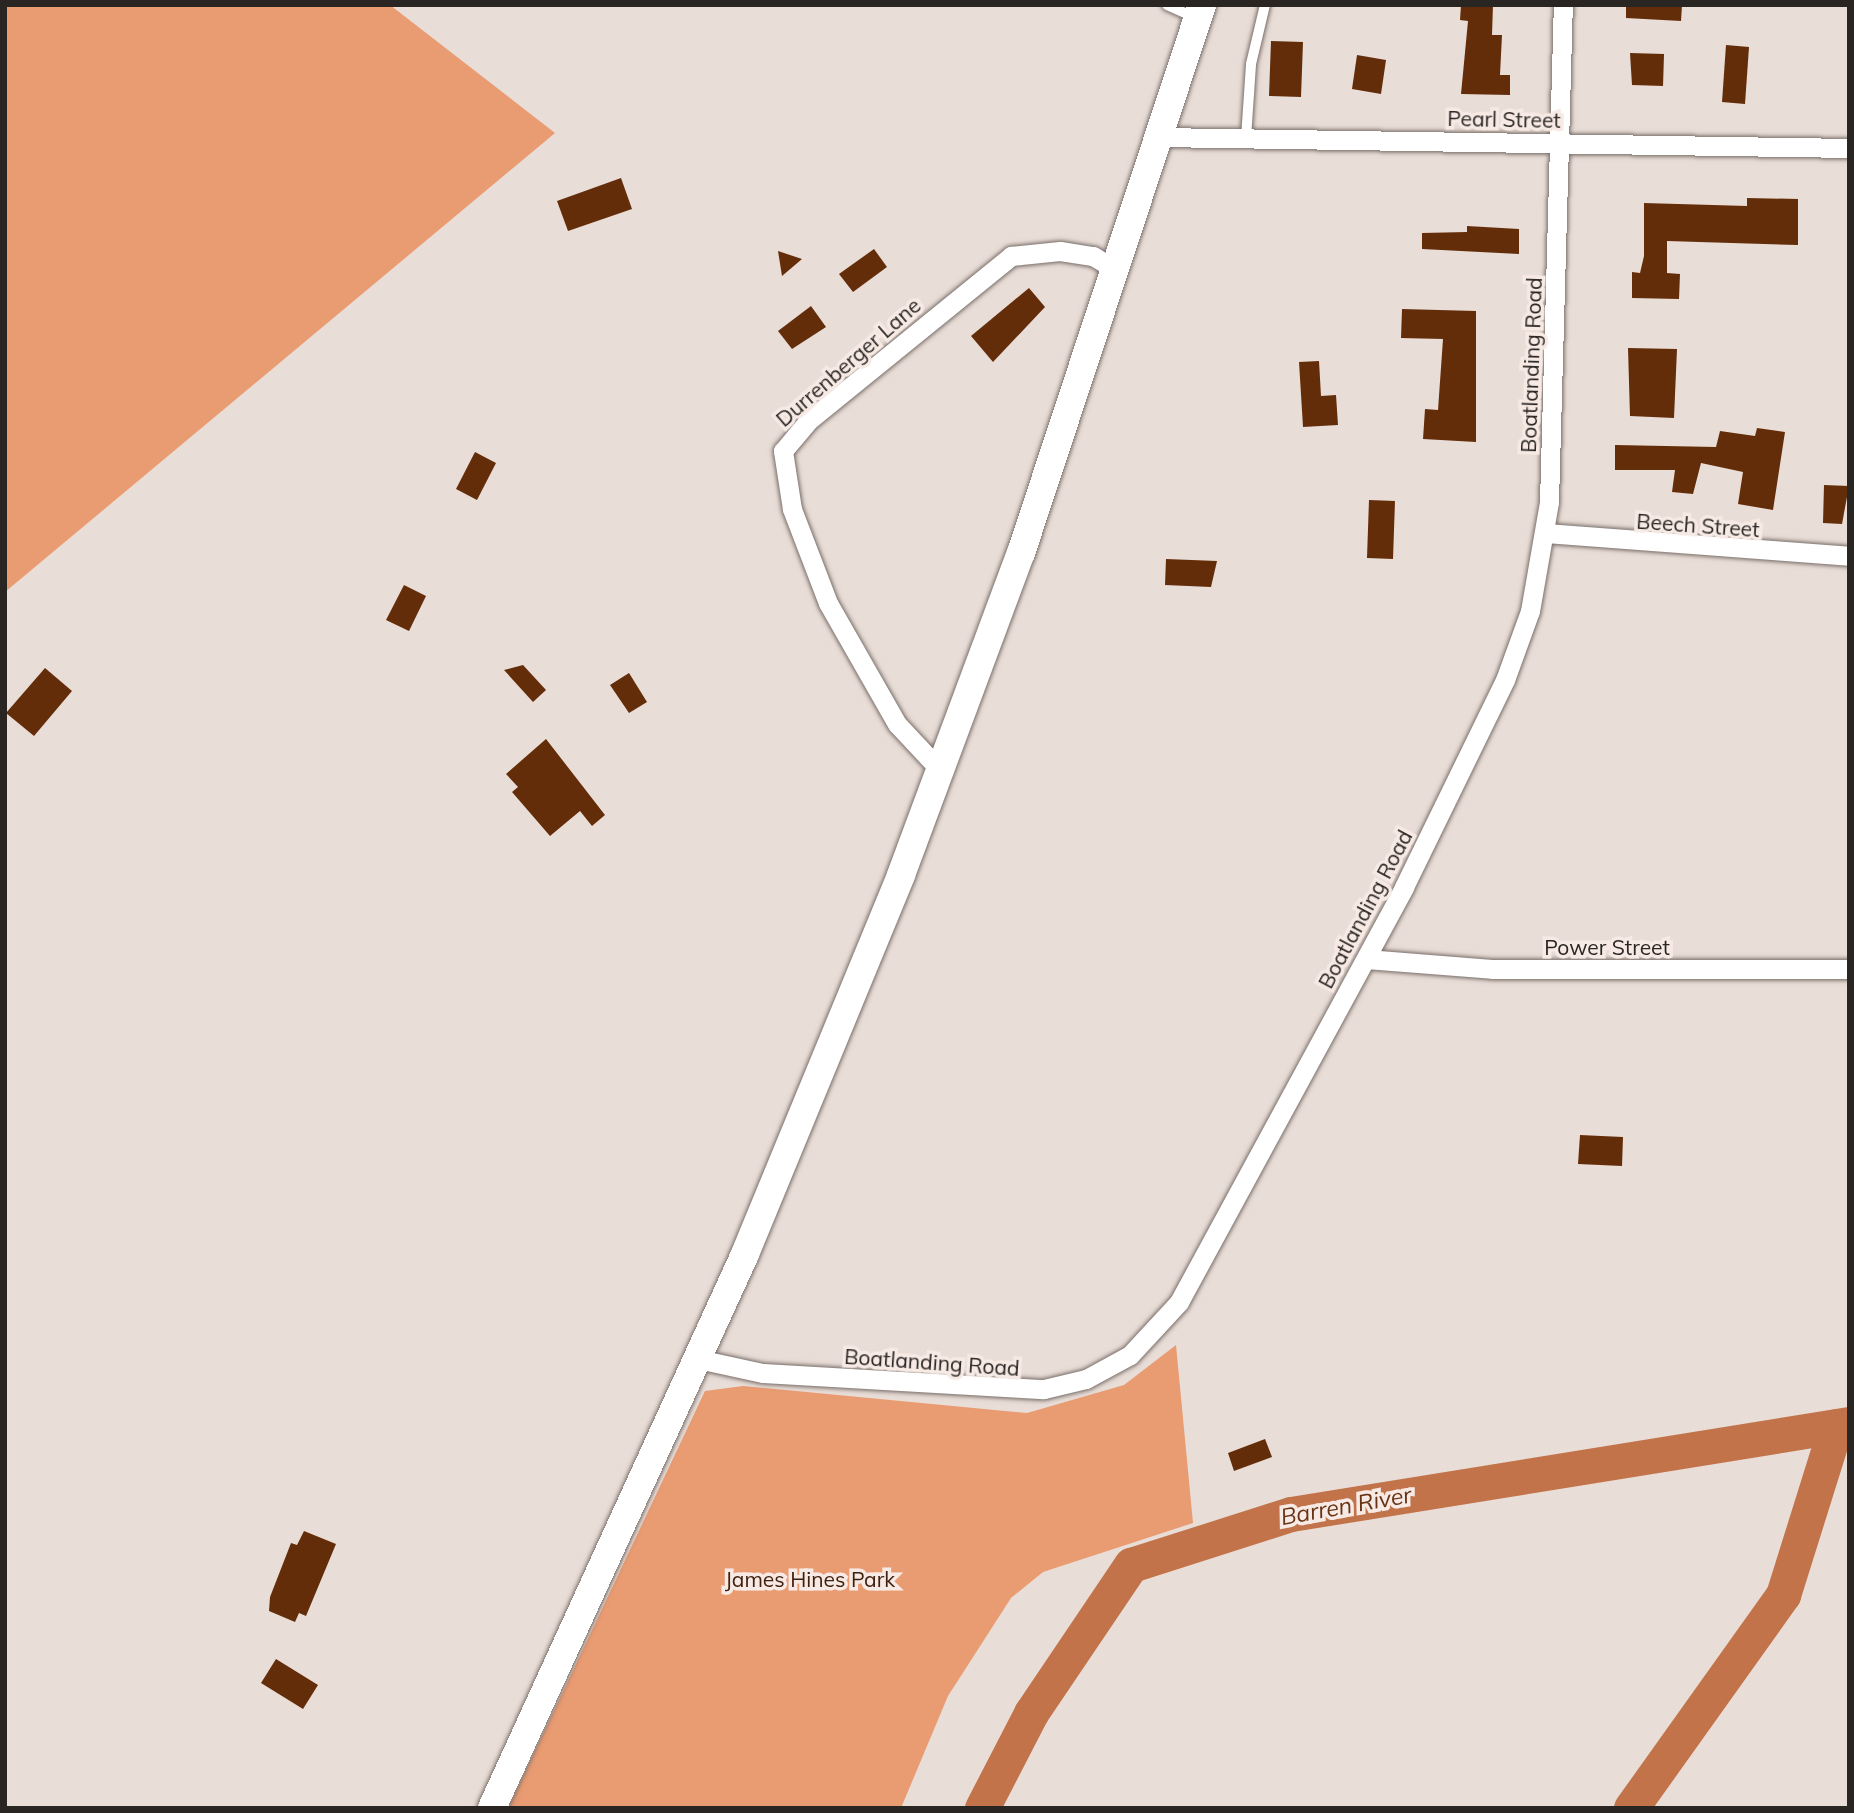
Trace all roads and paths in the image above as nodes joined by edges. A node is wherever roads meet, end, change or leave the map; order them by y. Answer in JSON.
{"nodes":[{"id":1,"x":1167,"y":5,"type":"edge"},
{"id":2,"x":1265,"y":5,"type":"edge"},
{"id":3,"x":1563,"y":5,"type":"edge"},
{"id":4,"x":1200,"y":12,"type":"edge"},
{"id":5,"x":1159,"y":137,"type":"junction"},
{"id":6,"x":1246,"y":138,"type":"junction"},
{"id":7,"x":1562,"y":142,"type":"junction"},
{"id":8,"x":1849,"y":148,"type":"edge"},
{"id":9,"x":1116,"y":270,"type":"junction"},
{"id":10,"x":1545,"y":533,"type":"junction"},
{"id":11,"x":1849,"y":556,"type":"edge"},
{"id":12,"x":941,"y":771,"type":"junction"},
{"id":13,"x":1366,"y":959,"type":"junction"},
{"id":14,"x":1849,"y":969,"type":"edge"},
{"id":15,"x":698,"y":1359,"type":"junction"},
{"id":16,"x":492,"y":1808,"type":"edge"}],
"edges":[{"from":1,"to":4,"type":"lane"},
{"from":2,"to":6,"type":"lane"},
{"from":3,"to":7,"type":"street","name":"Boatlanding Road"},
{"from":4,"to":5,"type":"main road"},
{"from":5,"to":6,"type":"street","name":"Pearl Street"},
{"from":5,"to":9,"type":"main road"},
{"from":6,"to":7,"type":"street","name":"Pearl Street"},
{"from":7,"to":8,"type":"street","name":"Pearl Street"},
{"from":7,"to":10,"type":"street","name":"Boatlanding Road"},
{"from":9,"to":12,"type":"main road"},
{"from":9,"to":12,"type":"street","name":"Durrenberger Lane"},
{"from":10,"to":11,"type":"street","name":"Beech Street"},
{"from":10,"to":13,"type":"street","name":"Boatlanding Road"},
{"from":12,"to":15,"type":"main road"},
{"from":13,"to":14,"type":"street","name":"Power Street"},
{"from":13,"to":15,"type":"street","name":"Boatlanding Road"},
{"from":15,"to":16,"type":"main road"}]}
